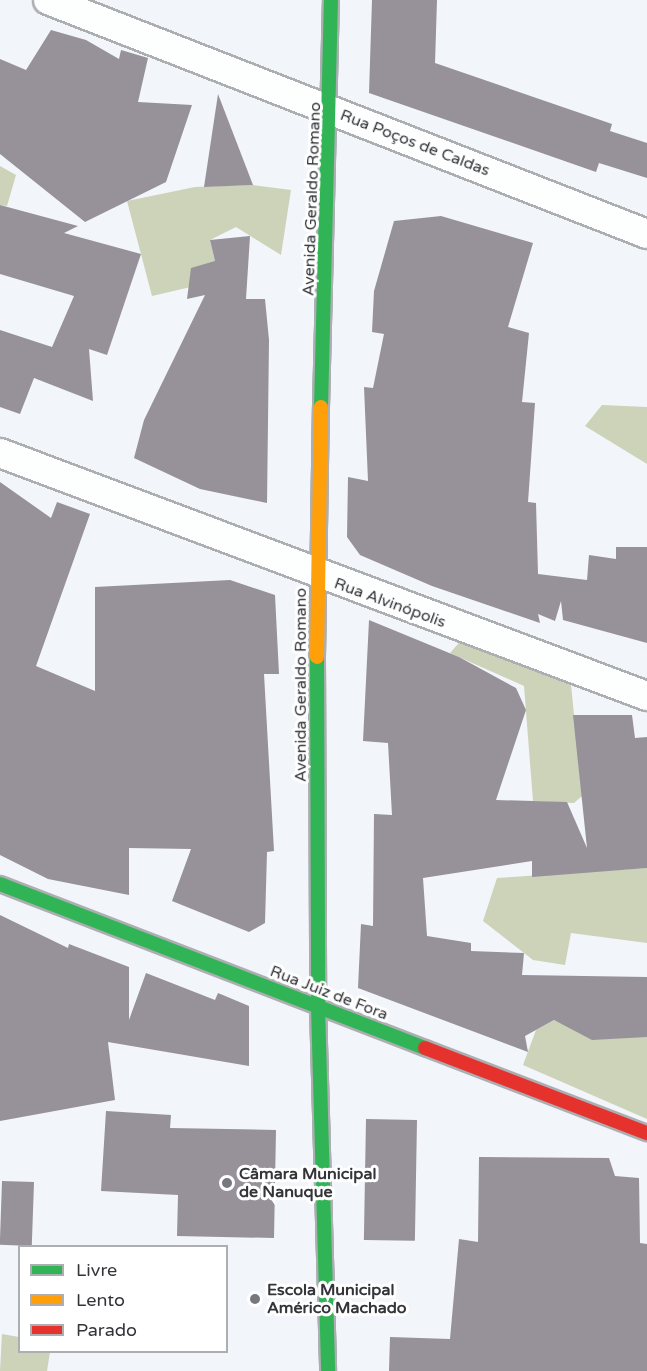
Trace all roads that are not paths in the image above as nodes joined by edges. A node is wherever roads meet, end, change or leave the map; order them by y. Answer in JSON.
{"nodes":[{"id":1,"x":48,"y":0,"type":"edge"},
{"id":2,"x":331,"y":0,"type":"edge"},
{"id":3,"x":332,"y":111,"type":"junction"},
{"id":4,"x":647,"y":234,"type":"edge"},
{"id":5,"x":0,"y":453,"type":"edge"},
{"id":6,"x":317,"y":576,"type":"junction"},
{"id":7,"x":647,"y":696,"type":"edge"},
{"id":8,"x":0,"y":884,"type":"edge"},
{"id":9,"x":318,"y":1007,"type":"junction"},
{"id":10,"x":647,"y":1133,"type":"edge"},
{"id":11,"x":328,"y":1371,"type":"edge"}],
"edges":[{"from":1,"to":3,"type":"street","name":"Rua Poços de Caldas"},
{"from":2,"to":3,"type":"main road","name":"Avenida Geraldo Romano"},
{"from":3,"to":4,"type":"street","name":"Rua Poços de Caldas"},
{"from":3,"to":6,"type":"main road","name":"Avenida Geraldo Romano"},
{"from":5,"to":6,"type":"street","name":"Rua Alvinópolis"},
{"from":6,"to":7,"type":"street","name":"Rua Alvinópolis"},
{"from":6,"to":9,"type":"main road","name":"Avenida Geraldo Romano"},
{"from":8,"to":9,"type":"main road","name":"Rua Juiz de Fora"},
{"from":9,"to":10,"type":"main road","name":"Rua Juiz de Fora"},
{"from":9,"to":11,"type":"main road","name":"Avenida Geraldo Romano"}]}
